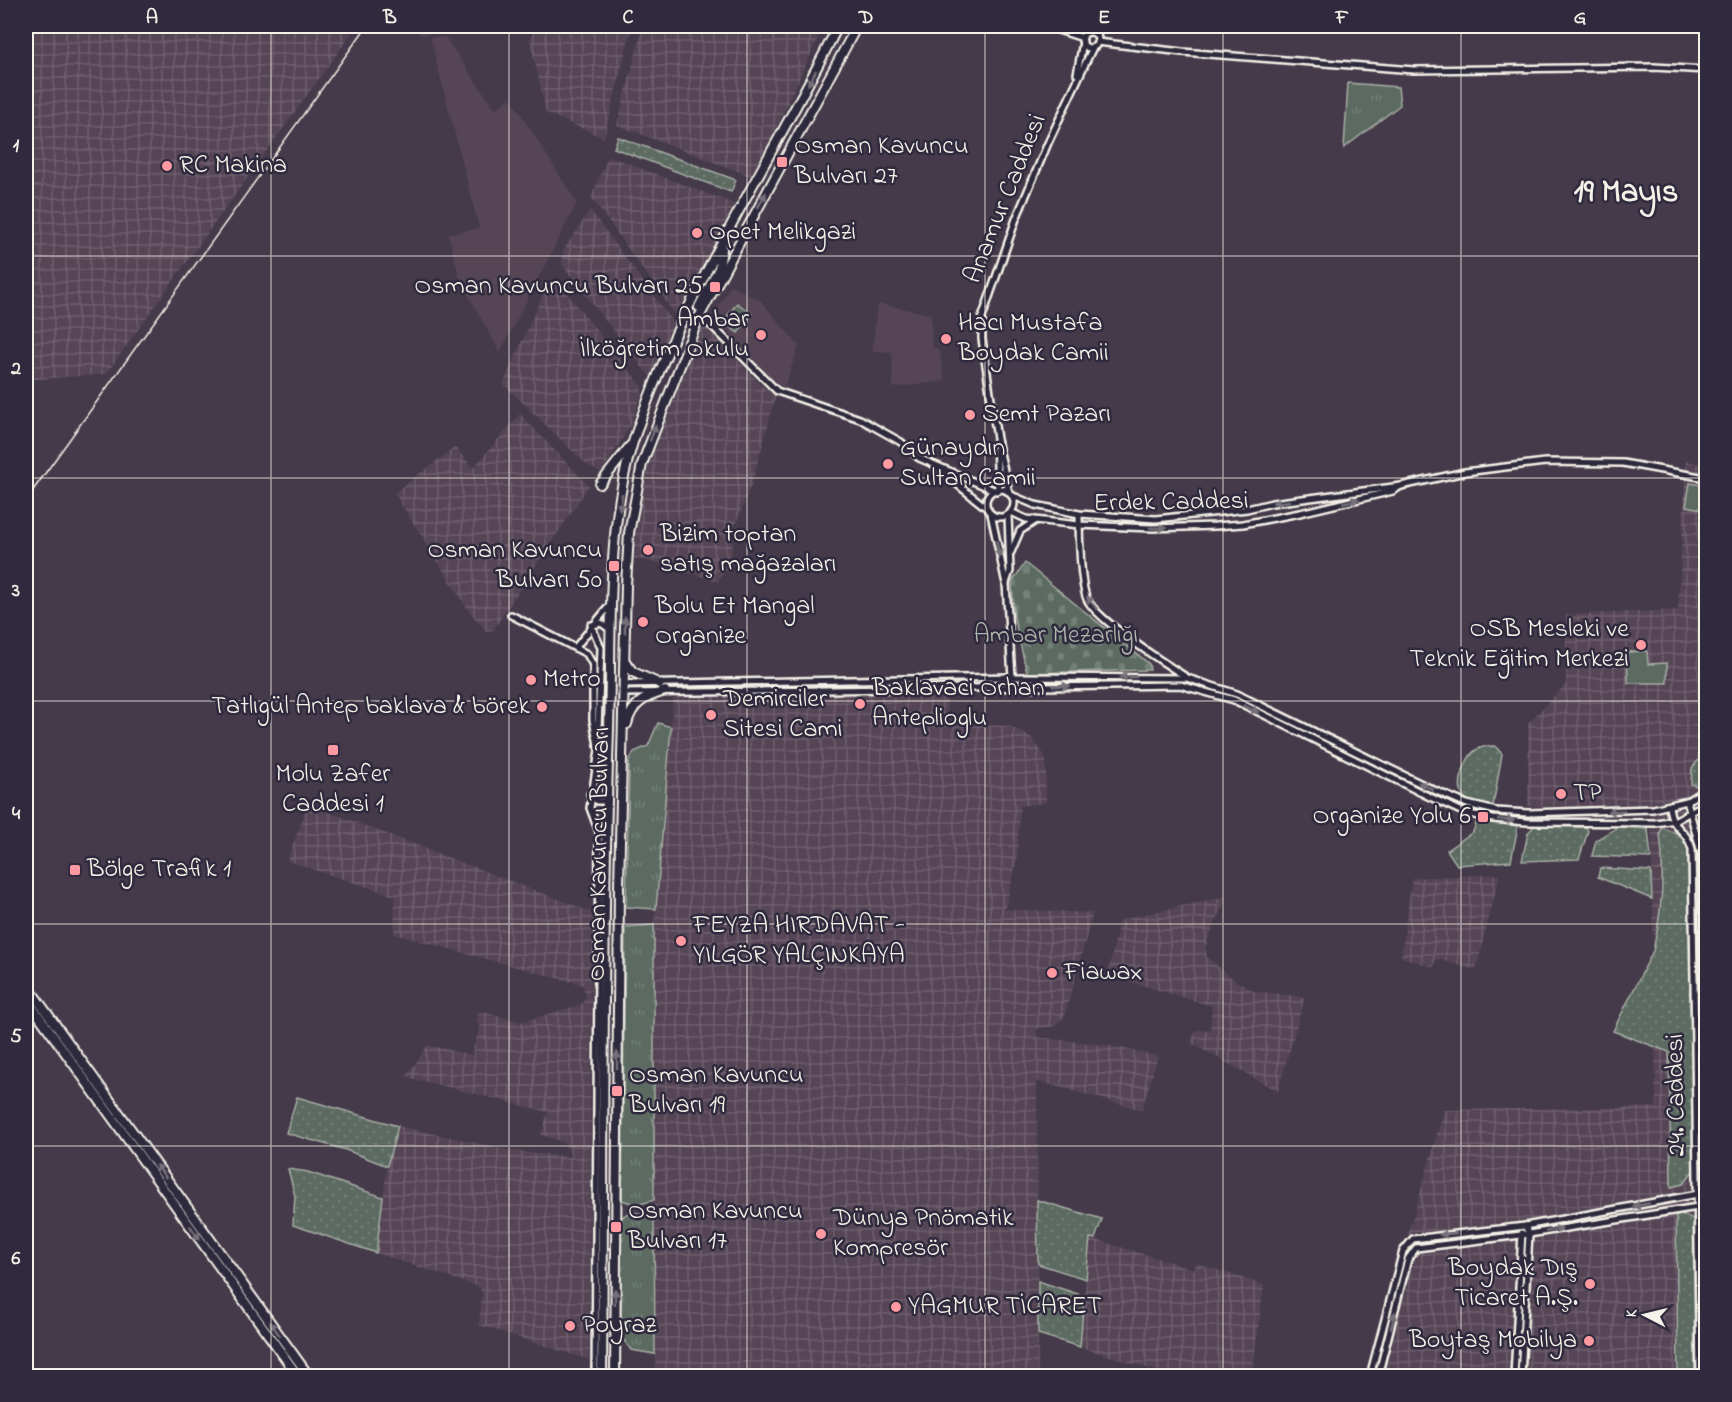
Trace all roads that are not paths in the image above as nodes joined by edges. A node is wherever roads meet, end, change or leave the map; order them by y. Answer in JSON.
{"nodes":[{"id":1,"x":838,"y":26,"type":"edge"},
{"id":2,"x":857,"y":26,"type":"edge"},
{"id":3,"x":1046,"y":26,"type":"edge"},
{"id":4,"x":1089,"y":26,"type":"edge"},
{"id":5,"x":1099,"y":26,"type":"edge"},
{"id":6,"x":1084,"y":37,"type":"junction"},
{"id":7,"x":1096,"y":42,"type":"junction"},
{"id":8,"x":1707,"y":70,"type":"edge"},
{"id":9,"x":1075,"y":81,"type":"junction"},
{"id":10,"x":722,"y":245,"type":"junction"},
{"id":11,"x":699,"y":317,"type":"junction"},
{"id":12,"x":997,"y":439,"type":"junction"},
{"id":13,"x":633,"y":442,"type":"junction"},
{"id":14,"x":932,"y":463,"type":"junction"},
{"id":15,"x":1707,"y":478,"type":"edge"},
{"id":16,"x":600,"y":484,"type":"dead end"},
{"id":17,"x":1401,"y":486,"type":"junction"},
{"id":18,"x":997,"y":490,"type":"junction"},
{"id":19,"x":1010,"y":494,"type":"junction"},
{"id":20,"x":989,"y":511,"type":"junction"},
{"id":21,"x":1010,"y":513,"type":"junction"},
{"id":22,"x":1079,"y":514,"type":"junction"},
{"id":23,"x":1035,"y":520,"type":"junction"},
{"id":24,"x":1079,"y":525,"type":"junction"},
{"id":25,"x":1009,"y":557,"type":"junction"},
{"id":26,"x":1006,"y":584,"type":"junction"},
{"id":27,"x":613,"y":603,"type":"junction"},
{"id":28,"x":511,"y":615,"type":"dead end"},
{"id":29,"x":591,"y":625,"type":"junction"},
{"id":30,"x":612,"y":631,"type":"junction"},
{"id":31,"x":575,"y":648,"type":"junction"},
{"id":32,"x":625,"y":661,"type":"junction"},
{"id":33,"x":1012,"y":677,"type":"junction"},
{"id":34,"x":1158,"y":677,"type":"junction"},
{"id":35,"x":1187,"y":678,"type":"junction"},
{"id":36,"x":624,"y":684,"type":"junction"},
{"id":37,"x":612,"y":685,"type":"junction"},
{"id":38,"x":1150,"y":685,"type":"junction"},
{"id":39,"x":662,"y":687,"type":"junction"},
{"id":40,"x":624,"y":696,"type":"junction"},
{"id":41,"x":610,"y":700,"type":"junction"},
{"id":42,"x":624,"y":735,"type":"junction"},
{"id":43,"x":598,"y":738,"type":"junction"},
{"id":44,"x":1707,"y":789,"type":"edge"},
{"id":45,"x":590,"y":794,"type":"junction"},
{"id":46,"x":597,"y":801,"type":"junction"},
{"id":47,"x":607,"y":801,"type":"junction"},
{"id":48,"x":1687,"y":801,"type":"junction"},
{"id":49,"x":1707,"y":803,"type":"edge"},
{"id":50,"x":1671,"y":806,"type":"junction"},
{"id":51,"x":590,"y":808,"type":"junction"},
{"id":52,"x":1687,"y":815,"type":"junction"},
{"id":53,"x":1671,"y":821,"type":"junction"},
{"id":54,"x":26,"y":984,"type":"edge"},
{"id":55,"x":26,"y":998,"type":"edge"},
{"id":56,"x":601,"y":1058,"type":"junction"},
{"id":57,"x":1703,"y":1195,"type":"edge"},
{"id":58,"x":1704,"y":1207,"type":"edge"},
{"id":59,"x":1525,"y":1226,"type":"junction"},
{"id":60,"x":1529,"y":1234,"type":"junction"},
{"id":61,"x":1522,"y":1235,"type":"junction"},
{"id":62,"x":1707,"y":1257,"type":"edge"},
{"id":63,"x":599,"y":1319,"type":"junction"},
{"id":64,"x":298,"y":1377,"type":"edge"},
{"id":65,"x":309,"y":1377,"type":"edge"},
{"id":66,"x":595,"y":1377,"type":"edge"},
{"id":67,"x":602,"y":1377,"type":"edge"},
{"id":68,"x":615,"y":1377,"type":"edge"},
{"id":69,"x":1370,"y":1377,"type":"edge"},
{"id":70,"x":1378,"y":1377,"type":"edge"},
{"id":71,"x":1514,"y":1377,"type":"edge"},
{"id":72,"x":1521,"y":1377,"type":"edge"},
{"id":73,"x":1701,"y":1377,"type":"edge"}],
"edges":[{"from":1,"to":10,"type":"highway","name":"Osman Kavuncu Bulvarı","one_way":true},
{"from":11,"to":2,"type":"highway","name":"Osman Kavuncu Bulvarı","one_way":true},
{"from":3,"to":6,"type":"street"},
{"from":4,"to":6,"type":"street"},
{"from":5,"to":7,"type":"street"},
{"from":6,"to":7,"type":"street"},
{"from":6,"to":7,"type":"street"},
{"from":6,"to":9,"type":"street"},
{"from":7,"to":8,"type":"street"},
{"from":7,"to":9,"type":"street"},
{"from":9,"to":12,"type":"street","name":"Anamur Caddesi"},
{"from":10,"to":11,"type":"highway"},
{"from":10,"to":13,"type":"highway","name":"Osman Kavuncu Bulvarı"},
{"from":11,"to":14,"type":"street"},
{"from":32,"to":11,"type":"highway","name":"Osman Kavuncu Bulvarı","one_way":true},
{"from":12,"to":18,"type":"street"},
{"from":12,"to":19,"type":"street"},
{"from":13,"to":16,"type":"highway"},
{"from":13,"to":27,"type":"highway","name":"Osman Kavuncu Bulvarı","one_way":true},
{"from":14,"to":18,"type":"street"},
{"from":14,"to":20,"type":"street"},
{"from":15,"to":17,"type":"street","name":"Erdek Caddesi"},
{"from":17,"to":22,"type":"street","name":"Erdek Caddesi","one_way":true},
{"from":24,"to":17,"type":"street","name":"Erdek Caddesi","one_way":true},
{"from":18,"to":19,"type":"street"},
{"from":18,"to":20,"type":"street"},
{"from":19,"to":21,"type":"street"},
{"from":19,"to":22,"type":"street","name":"Erdek Caddesi"},
{"from":20,"to":21,"type":"street"},
{"from":20,"to":26,"type":"street","one_way":true},
{"from":21,"to":23,"type":"street","name":"Erdek Caddesi"},
{"from":21,"to":25,"type":"street"},
{"from":22,"to":24,"type":"street"},
{"from":23,"to":24,"type":"street","name":"Erdek Caddesi"},
{"from":23,"to":25,"type":"street"},
{"from":35,"to":24,"type":"street","one_way":true},
{"from":25,"to":26,"type":"street"},
{"from":26,"to":33,"type":"street"},
{"from":27,"to":29,"type":"street"},
{"from":27,"to":30,"type":"highway","name":"Osman Kavuncu Bulvarı"},
{"from":28,"to":31,"type":"street"},
{"from":29,"to":30,"type":"street"},
{"from":29,"to":31,"type":"street"},
{"from":29,"to":43,"type":"street"},
{"from":30,"to":37,"type":"highway","name":"Osman Kavuncu Bulvarı"},
{"from":31,"to":43,"type":"street"},
{"from":32,"to":36,"type":"highway","name":"Osman Kavuncu Bulvarı"},
{"from":32,"to":39,"type":"highway"},
{"from":34,"to":33,"type":"street","one_way":true},
{"from":33,"to":39,"type":"street"},
{"from":34,"to":35,"type":"street"},
{"from":34,"to":38,"type":"street"},
{"from":50,"to":35,"type":"street","one_way":true},
{"from":36,"to":37,"type":"highway"},
{"from":36,"to":39,"type":"street"},
{"from":36,"to":40,"type":"highway","name":"Osman Kavuncu Bulvarı"},
{"from":37,"to":40,"type":"highway"},
{"from":37,"to":41,"type":"highway","name":"Osman Kavuncu Bulvarı"},
{"from":39,"to":38,"type":"street","one_way":true},
{"from":38,"to":53,"type":"street","one_way":true},
{"from":39,"to":40,"type":"street"},
{"from":39,"to":42,"type":"highway"},
{"from":40,"to":41,"type":"highway"},
{"from":40,"to":42,"type":"highway","name":"Osman Kavuncu Bulvarı"},
{"from":41,"to":47,"type":"highway","name":"Osman Kavuncu Bulvarı"},
{"from":68,"to":42,"type":"highway","name":"Osman Kavuncu Bulvarı","one_way":true},
{"from":43,"to":45,"type":"street"},
{"from":44,"to":48,"type":"street"},
{"from":45,"to":46,"type":"street"},
{"from":45,"to":51,"type":"street"},
{"from":46,"to":47,"type":"street"},
{"from":46,"to":51,"type":"street"},
{"from":47,"to":56,"type":"highway","name":"Osman Kavuncu Bulvarı"},
{"from":48,"to":50,"type":"street"},
{"from":48,"to":52,"type":"street","name":"24. Caddesi"},
{"from":49,"to":52,"type":"street"},
{"from":50,"to":53,"type":"street"},
{"from":51,"to":56,"type":"street"},
{"from":52,"to":53,"type":"street"},
{"from":52,"to":57,"type":"street","name":"24. Caddesi"},
{"from":53,"to":57,"type":"street","name":"24. Caddesi"},
{"from":65,"to":54,"type":"highway","one_way":true},
{"from":55,"to":64,"type":"highway","one_way":true},
{"from":56,"to":63,"type":"highway","name":"Osman Kavuncu Bulvarı"},
{"from":57,"to":58,"type":"street","name":"24. Caddesi"},
{"from":57,"to":59,"type":"street","one_way":true},
{"from":60,"to":58,"type":"street","one_way":true},
{"from":58,"to":62,"type":"street","name":"24. Caddesi"},
{"from":58,"to":73,"type":"street","name":"24. Caddesi"},
{"from":59,"to":60,"type":"street"},
{"from":59,"to":61,"type":"street"},
{"from":59,"to":69,"type":"street","one_way":true},
{"from":60,"to":61,"type":"street"},
{"from":60,"to":72,"type":"street"},
{"from":70,"to":61,"type":"street","one_way":true},
{"from":61,"to":71,"type":"street"},
{"from":63,"to":66,"type":"street"},
{"from":63,"to":67,"type":"highway","name":"Osman Kavuncu Bulvarı"}]}
